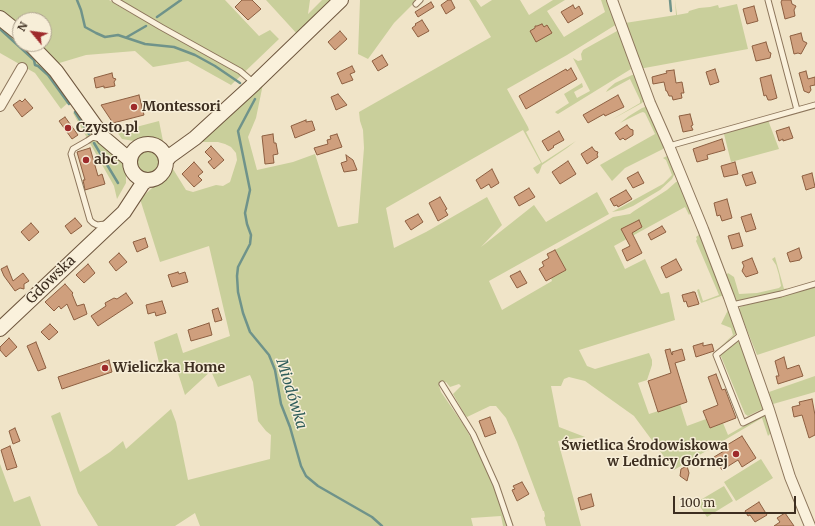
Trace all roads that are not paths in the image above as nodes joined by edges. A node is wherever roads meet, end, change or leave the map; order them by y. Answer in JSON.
{"nodes":[{"id":1,"x":114,"y":0,"type":"edge"},
{"id":2,"x":341,"y":0,"type":"edge"},
{"id":3,"x":612,"y":0,"type":"edge"},
{"id":4,"x":768,"y":0,"type":"edge"},
{"id":5,"x":0,"y":18,"type":"edge"},
{"id":6,"x":12,"y":28,"type":"edge"},
{"id":7,"x":38,"y":52,"type":"edge"},
{"id":8,"x":22,"y":68,"type":"dead end"},
{"id":9,"x":254,"y":84,"type":"junction"},
{"id":10,"x":815,"y":105,"type":"edge"},
{"id":11,"x":0,"y":106,"type":"edge"},
{"id":12,"x":797,"y":110,"type":"junction"},
{"id":13,"x":92,"y":121,"type":"junction"},
{"id":14,"x":207,"y":127,"type":"junction"},
{"id":15,"x":108,"y":142,"type":"junction"},
{"id":16,"x":140,"y":146,"type":"junction"},
{"id":17,"x":669,"y":146,"type":"junction"},
{"id":18,"x":159,"y":147,"type":"junction"},
{"id":19,"x":166,"y":161,"type":"junction"},
{"id":20,"x":132,"y":166,"type":"junction"},
{"id":21,"x":148,"y":180,"type":"junction"},
{"id":22,"x":111,"y":220,"type":"junction"},
{"id":23,"x":102,"y":232,"type":"junction"},
{"id":24,"x":815,"y":284,"type":"edge"},
{"id":25,"x":732,"y":306,"type":"junction"},
{"id":26,"x":0,"y":329,"type":"edge"},
{"id":27,"x":742,"y":334,"type":"junction"},
{"id":28,"x":442,"y":384,"type":"dead end"},
{"id":29,"x":769,"y":410,"type":"junction"},
{"id":30,"x":510,"y":526,"type":"edge"},
{"id":31,"x":810,"y":526,"type":"edge"}],
"edges":[{"from":1,"to":9,"type":"lane"},
{"from":2,"to":9,"type":"main road"},
{"from":3,"to":17,"type":"street"},
{"from":4,"to":12,"type":"lane"},
{"from":5,"to":6,"type":"main road"},
{"from":7,"to":13,"type":"main road"},
{"from":8,"to":11,"type":"street"},
{"from":9,"to":14,"type":"main road"},
{"from":10,"to":12,"type":"lane"},
{"from":12,"to":17,"type":"lane"},
{"from":13,"to":15,"type":"main road"},
{"from":13,"to":16,"type":"main road"},
{"from":14,"to":18,"type":"main road"},
{"from":14,"to":19,"type":"main road"},
{"from":15,"to":20,"type":"main road"},
{"from":15,"to":22,"type":"lane"},
{"from":16,"to":18,"type":"main road"},
{"from":16,"to":20,"type":"main road"},
{"from":17,"to":25,"type":"street"},
{"from":18,"to":19,"type":"main road"},
{"from":19,"to":21,"type":"main road"},
{"from":20,"to":21,"type":"main road"},
{"from":20,"to":22,"type":"main road","name":"Gdowska"},
{"from":21,"to":23,"type":"main road","name":"Gdowska"},
{"from":22,"to":23,"type":"main road","name":"Gdowska"},
{"from":23,"to":26,"type":"main road","name":"Gdowska"},
{"from":24,"to":25,"type":"lane"},
{"from":25,"to":27,"type":"street"},
{"from":27,"to":29,"type":"street"},
{"from":27,"to":29,"type":"lane"},
{"from":28,"to":30,"type":"lane"},
{"from":29,"to":31,"type":"street"}]}
